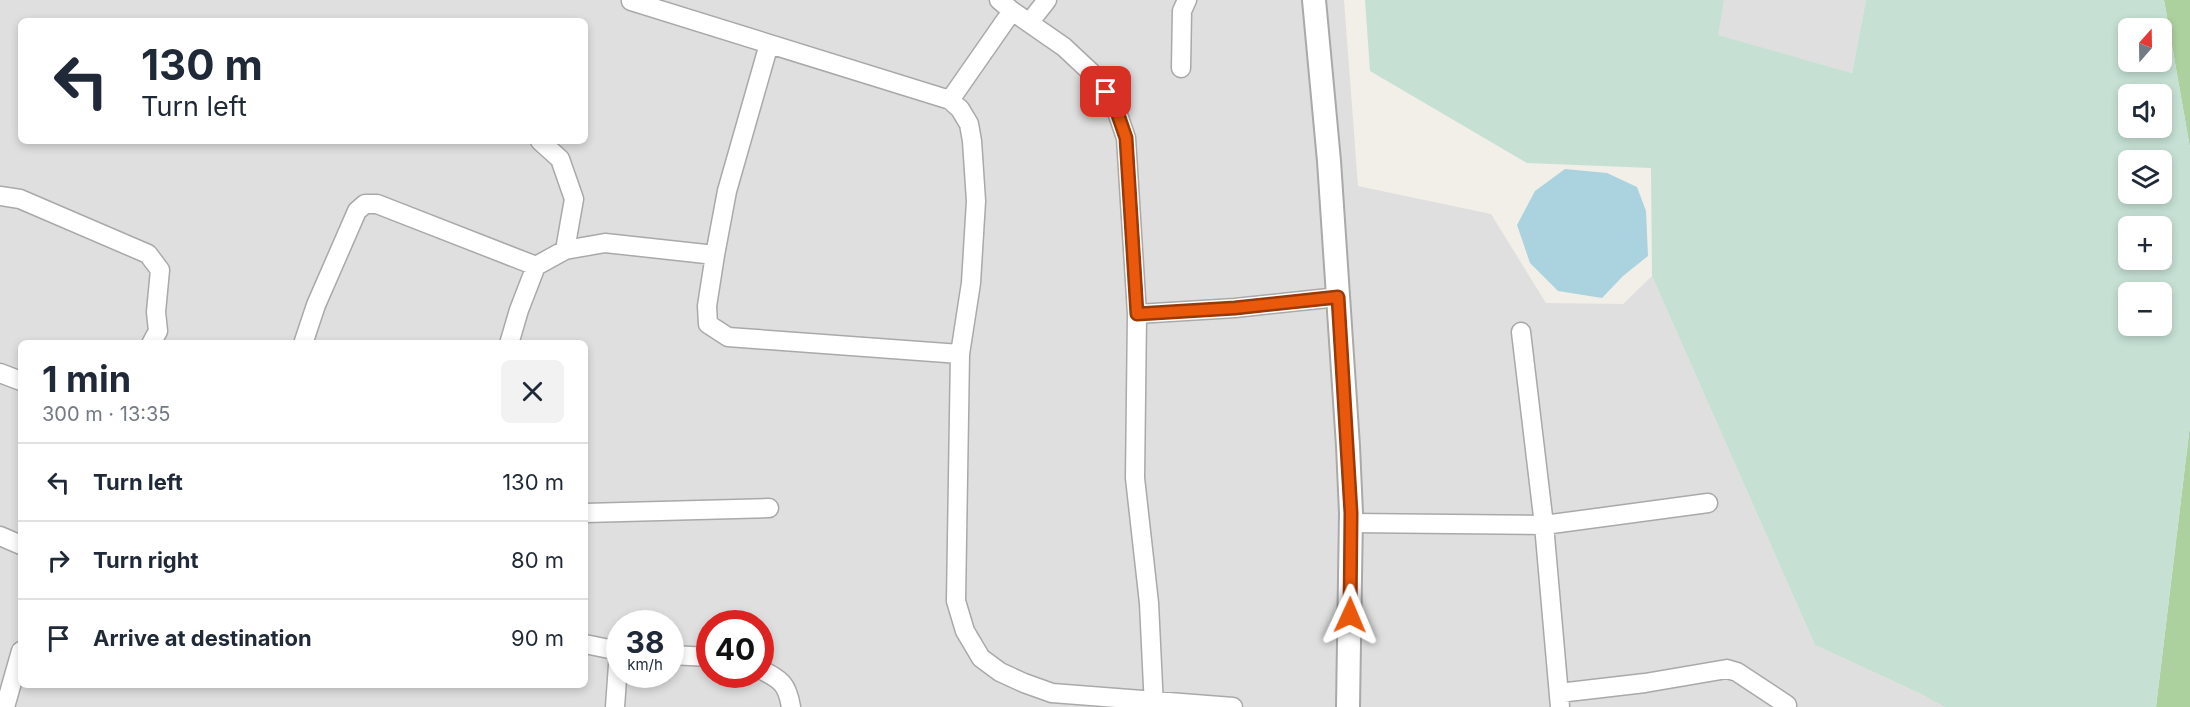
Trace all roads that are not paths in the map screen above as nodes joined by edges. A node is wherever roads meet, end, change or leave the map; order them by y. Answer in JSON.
{"nodes":[{"id":1,"x":1047,"y":0,"type":"edge"},
{"id":2,"x":1187,"y":0,"type":"edge"},
{"id":3,"x":1314,"y":0,"type":"edge"},
{"id":4,"x":631,"y":1,"type":"edge"},
{"id":5,"x":1006,"y":5,"type":"edge"},
{"id":6,"x":1029,"y":23,"type":"junction"},
{"id":7,"x":769,"y":44,"type":"junction"},
{"id":8,"x":1181,"y":68,"type":"dead end"},
{"id":9,"x":950,"y":100,"type":"junction"},
{"id":10,"x":543,"y":144,"type":"edge"},
{"id":11,"x":0,"y":196,"type":"edge"},
{"id":12,"x":565,"y":250,"type":"junction"},
{"id":13,"x":715,"y":255,"type":"junction"},
{"id":14,"x":536,"y":266,"type":"junction"},
{"id":15,"x":1338,"y":297,"type":"junction"},
{"id":16,"x":1137,"y":314,"type":"junction"},
{"id":17,"x":1521,"y":332,"type":"dead end"},
{"id":18,"x":153,"y":340,"type":"edge"},
{"id":19,"x":304,"y":340,"type":"edge"},
{"id":20,"x":510,"y":340,"type":"edge"},
{"id":21,"x":960,"y":354,"type":"junction"},
{"id":22,"x":0,"y":373,"type":"edge"},
{"id":23,"x":18,"y":380,"type":"edge"},
{"id":24,"x":1708,"y":503,"type":"dead end"},
{"id":25,"x":769,"y":508,"type":"dead end"},
{"id":26,"x":588,"y":513,"type":"edge"},
{"id":27,"x":1351,"y":523,"type":"junction"},
{"id":28,"x":1544,"y":525,"type":"junction"},
{"id":29,"x":0,"y":536,"type":"edge"},
{"id":30,"x":18,"y":544,"type":"edge"},
{"id":31,"x":588,"y":645,"type":"edge"},
{"id":32,"x":606,"y":648,"type":"edge"},
{"id":33,"x":18,"y":662,"type":"edge"},
{"id":34,"x":774,"y":677,"type":"edge"},
{"id":35,"x":616,"y":688,"type":"edge"},
{"id":36,"x":1560,"y":700,"type":"edge"},
{"id":37,"x":1154,"y":704,"type":"edge"},
{"id":38,"x":1788,"y":705,"type":"dead end"},
{"id":39,"x":6,"y":707,"type":"edge"},
{"id":40,"x":615,"y":707,"type":"edge"},
{"id":41,"x":791,"y":707,"type":"edge"},
{"id":42,"x":1233,"y":707,"type":"edge"},
{"id":43,"x":1348,"y":707,"type":"edge"}],
"edges":[{"from":1,"to":6,"type":"street"},
{"from":2,"to":8,"type":"street"},
{"from":3,"to":15,"type":"street"},
{"from":4,"to":7,"type":"street"},
{"from":5,"to":6,"type":"street"},
{"from":5,"to":9,"type":"street"},
{"from":6,"to":16,"type":"street"},
{"from":7,"to":9,"type":"street"},
{"from":7,"to":13,"type":"street"},
{"from":9,"to":21,"type":"street"},
{"from":10,"to":12,"type":"street"},
{"from":11,"to":18,"type":"street"},
{"from":12,"to":13,"type":"street"},
{"from":12,"to":14,"type":"street"},
{"from":13,"to":21,"type":"street"},
{"from":14,"to":19,"type":"street"},
{"from":14,"to":20,"type":"street"},
{"from":15,"to":16,"type":"street"},
{"from":15,"to":27,"type":"street"},
{"from":16,"to":37,"type":"street"},
{"from":17,"to":28,"type":"street"},
{"from":21,"to":37,"type":"street"},
{"from":22,"to":23,"type":"street"},
{"from":24,"to":28,"type":"street"},
{"from":25,"to":26,"type":"street"},
{"from":27,"to":28,"type":"street"},
{"from":27,"to":43,"type":"street"},
{"from":28,"to":36,"type":"street"},
{"from":29,"to":30,"type":"street"},
{"from":31,"to":32,"type":"street"},
{"from":33,"to":39,"type":"street"},
{"from":34,"to":41,"type":"street"},
{"from":35,"to":40,"type":"street"},
{"from":36,"to":38,"type":"street"},
{"from":37,"to":42,"type":"street"}]}
